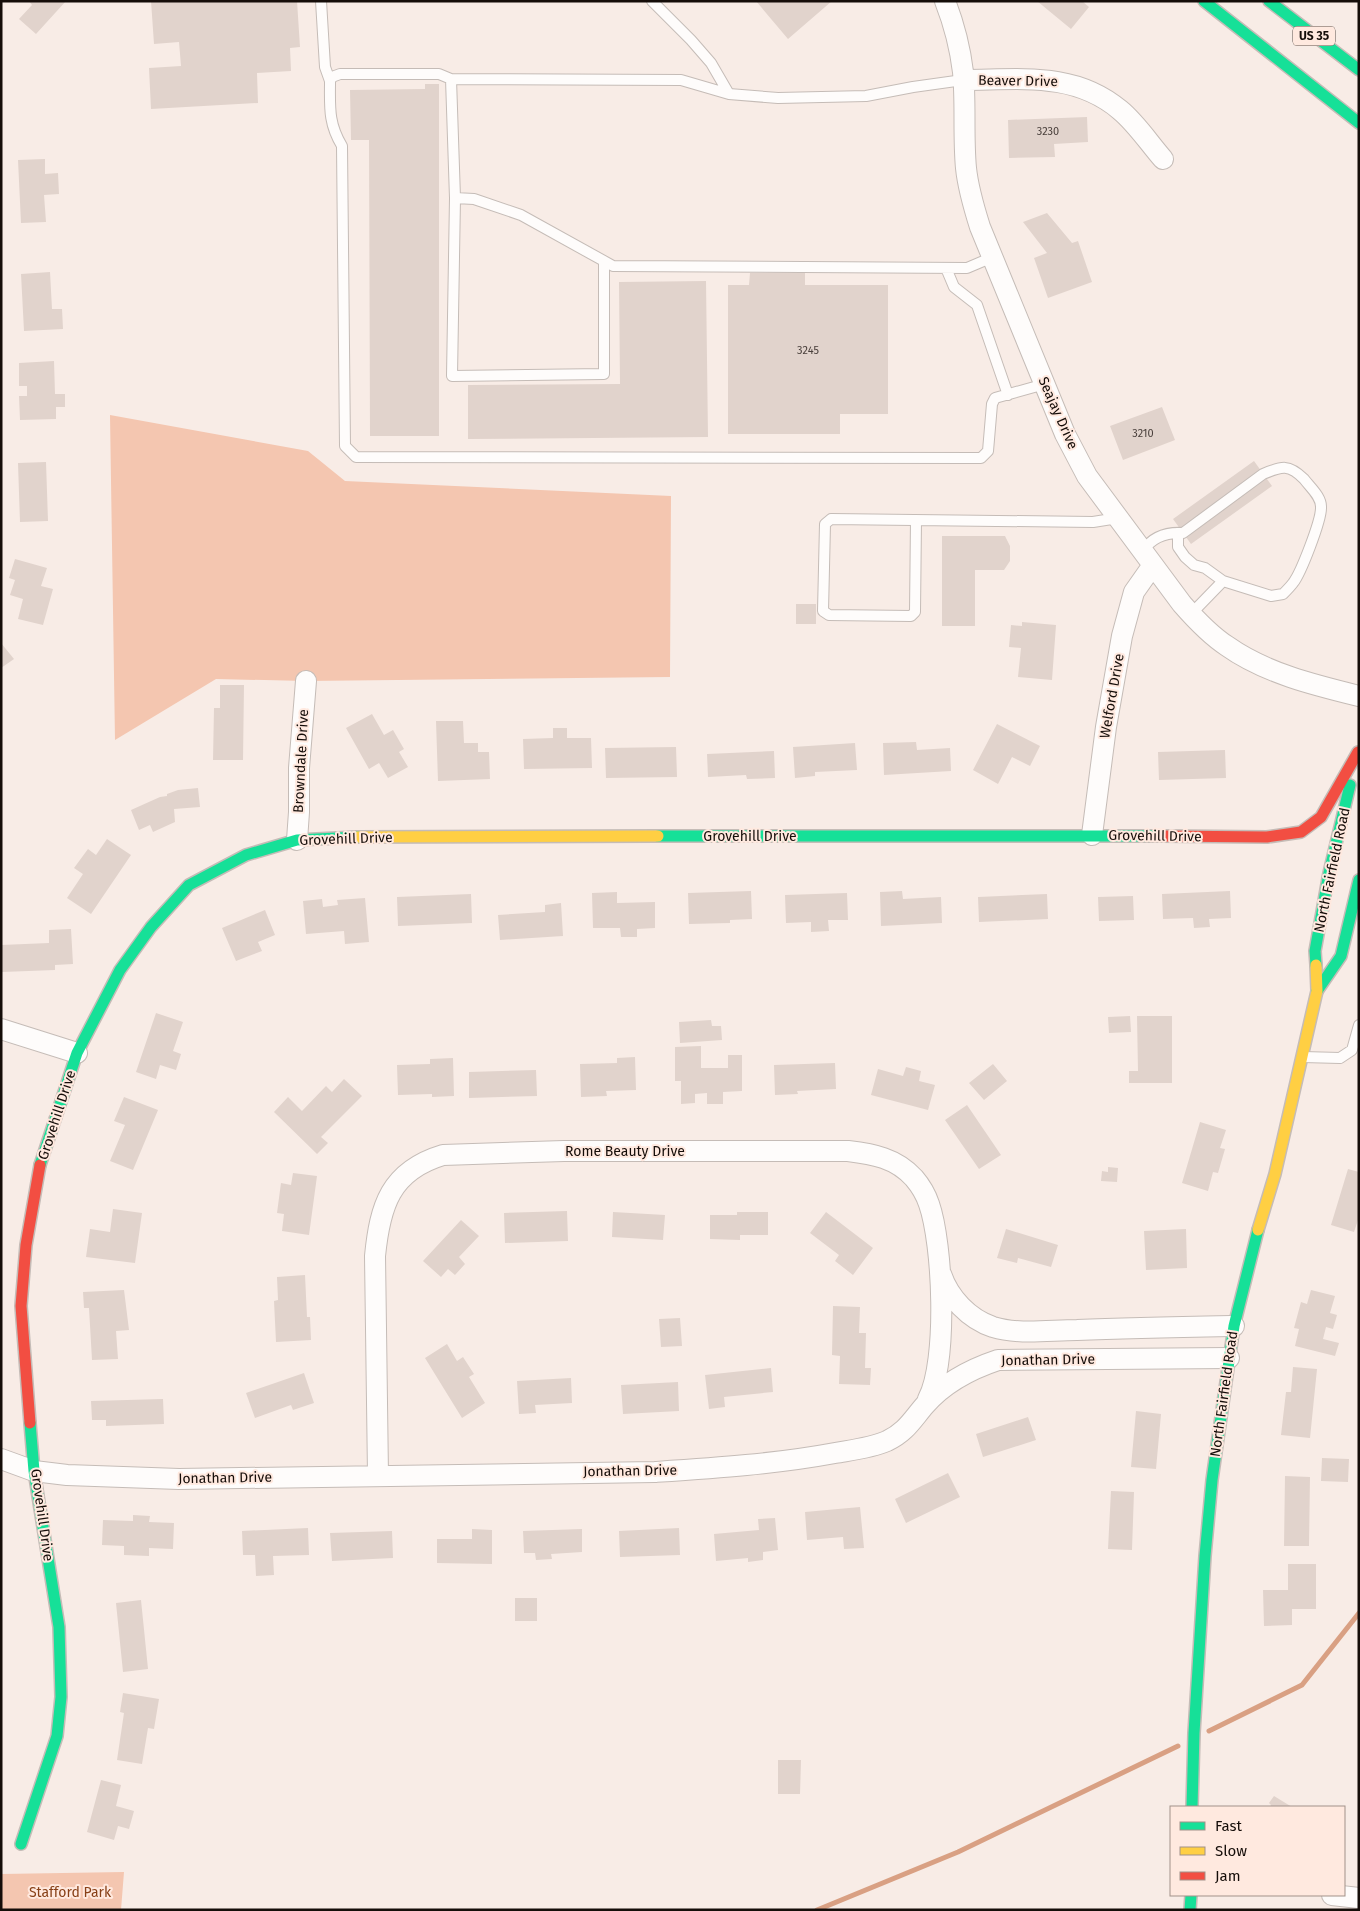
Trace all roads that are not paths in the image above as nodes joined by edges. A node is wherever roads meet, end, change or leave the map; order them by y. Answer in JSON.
{"nodes":[{"id":1,"x":321,"y":1,"type":"edge"},
{"id":2,"x":652,"y":1,"type":"edge"},
{"id":3,"x":944,"y":1,"type":"edge"},
{"id":4,"x":1204,"y":1,"type":"edge"},
{"id":5,"x":1269,"y":1,"type":"edge"},
{"id":6,"x":1359,"y":70,"type":"edge"},
{"id":7,"x":451,"y":78,"type":"junction"},
{"id":8,"x":963,"y":80,"type":"junction"},
{"id":9,"x":330,"y":81,"type":"junction"},
{"id":10,"x":729,"y":94,"type":"junction"},
{"id":11,"x":1359,"y":123,"type":"edge"},
{"id":12,"x":1163,"y":159,"type":"dead end"},
{"id":13,"x":455,"y":198,"type":"junction"},
{"id":14,"x":992,"y":257,"type":"junction"},
{"id":15,"x":604,"y":261,"type":"junction"},
{"id":16,"x":946,"y":268,"type":"junction"},
{"id":17,"x":1045,"y":384,"type":"junction"},
{"id":18,"x":1008,"y":395,"type":"junction"},
{"id":19,"x":1118,"y":518,"type":"junction"},
{"id":20,"x":916,"y":520,"type":"junction"},
{"id":21,"x":1178,"y":532,"type":"junction"},
{"id":22,"x":1148,"y":558,"type":"junction"},
{"id":23,"x":1222,"y":582,"type":"junction"},
{"id":24,"x":1191,"y":614,"type":"junction"},
{"id":25,"x":306,"y":682,"type":"dead end"},
{"id":26,"x":1359,"y":696,"type":"edge"},
{"id":27,"x":1358,"y":751,"type":"edge"},
{"id":28,"x":1092,"y":835,"type":"junction"},
{"id":29,"x":297,"y":840,"type":"junction"},
{"id":30,"x":1359,"y":880,"type":"edge"},
{"id":31,"x":1317,"y":991,"type":"junction"},
{"id":32,"x":1359,"y":1025,"type":"edge"},
{"id":33,"x":1,"y":1029,"type":"edge"},
{"id":34,"x":77,"y":1053,"type":"junction"},
{"id":35,"x":1302,"y":1057,"type":"junction"},
{"id":36,"x":939,"y":1266,"type":"junction"},
{"id":37,"x":1234,"y":1326,"type":"junction"},
{"id":38,"x":1229,"y":1358,"type":"junction"},
{"id":39,"x":924,"y":1406,"type":"junction"},
{"id":40,"x":1,"y":1459,"type":"edge"},
{"id":41,"x":34,"y":1471,"type":"junction"},
{"id":42,"x":378,"y":1475,"type":"junction"},
{"id":43,"x":1192,"y":1806,"type":"edge"},
{"id":44,"x":21,"y":1844,"type":"dead end"},
{"id":45,"x":1191,"y":1896,"type":"edge"},
{"id":46,"x":1341,"y":1896,"type":"edge"},
{"id":47,"x":1359,"y":1898,"type":"edge"},
{"id":48,"x":1190,"y":1910,"type":"edge"}],
"edges":[{"from":1,"to":9,"type":"lane"},
{"from":2,"to":10,"type":"lane"},
{"from":3,"to":8,"type":"street","name":"Seajay Drive"},
{"from":4,"to":11,"type":"main road","number":"US 35"},
{"from":5,"to":6,"type":"main road","number":"US 35"},
{"from":7,"to":9,"type":"lane"},
{"from":7,"to":10,"type":"lane"},
{"from":7,"to":13,"type":"lane"},
{"from":8,"to":10,"type":"lane"},
{"from":8,"to":12,"type":"street","name":"Beaver Drive"},
{"from":8,"to":14,"type":"street","name":"Seajay Drive"},
{"from":9,"to":18,"type":"lane"},
{"from":13,"to":15,"type":"lane"},
{"from":13,"to":15,"type":"lane"},
{"from":14,"to":16,"type":"lane"},
{"from":14,"to":17,"type":"street","name":"Seajay Drive"},
{"from":15,"to":16,"type":"lane"},
{"from":16,"to":18,"type":"lane"},
{"from":17,"to":18,"type":"lane"},
{"from":17,"to":19,"type":"street","name":"Seajay Drive"},
{"from":19,"to":20,"type":"lane"},
{"from":19,"to":22,"type":"street","name":"Seajay Drive"},
{"from":20,"to":20,"type":"lane"},
{"from":21,"to":22,"type":"lane"},
{"from":21,"to":23,"type":"lane"},
{"from":21,"to":23,"type":"lane"},
{"from":22,"to":24,"type":"street","name":"Seajay Drive"},
{"from":22,"to":28,"type":"street","name":"Welford Drive"},
{"from":23,"to":24,"type":"lane"},
{"from":24,"to":26,"type":"street","name":"Seajay Drive"},
{"from":25,"to":29,"type":"street","name":"Browndale Drive"},
{"from":27,"to":28,"type":"main road","name":"Grovehill Drive"},
{"from":27,"to":31,"type":"main road","name":"North Fairfield Road"},
{"from":28,"to":29,"type":"main road","name":"Grovehill Drive"},
{"from":29,"to":34,"type":"main road","name":"Grovehill Drive"},
{"from":30,"to":31,"type":"main road","name":"North Fairfield Road"},
{"from":31,"to":35,"type":"main road","name":"North Fairfield Road"},
{"from":32,"to":35,"type":"lane"},
{"from":33,"to":34,"type":"street"},
{"from":34,"to":41,"type":"main road","name":"Grovehill Drive"},
{"from":35,"to":37,"type":"main road","name":"North Fairfield Road"},
{"from":36,"to":37,"type":"street"},
{"from":36,"to":39,"type":"street","name":"Rome Beauty Drive"},
{"from":36,"to":42,"type":"street","name":"Rome Beauty Drive"},
{"from":37,"to":38,"type":"main road","name":"North Fairfield Road"},
{"from":38,"to":39,"type":"street","name":"Jonathan Drive"},
{"from":38,"to":43,"type":"main road","name":"North Fairfield Road"},
{"from":39,"to":42,"type":"street","name":"Jonathan Drive"},
{"from":40,"to":41,"type":"street","name":"Jonathan Drive"},
{"from":41,"to":42,"type":"street","name":"Jonathan Drive"},
{"from":41,"to":44,"type":"main road","name":"Grovehill Drive"},
{"from":45,"to":48,"type":"main road"},
{"from":46,"to":47,"type":"street"}]}
